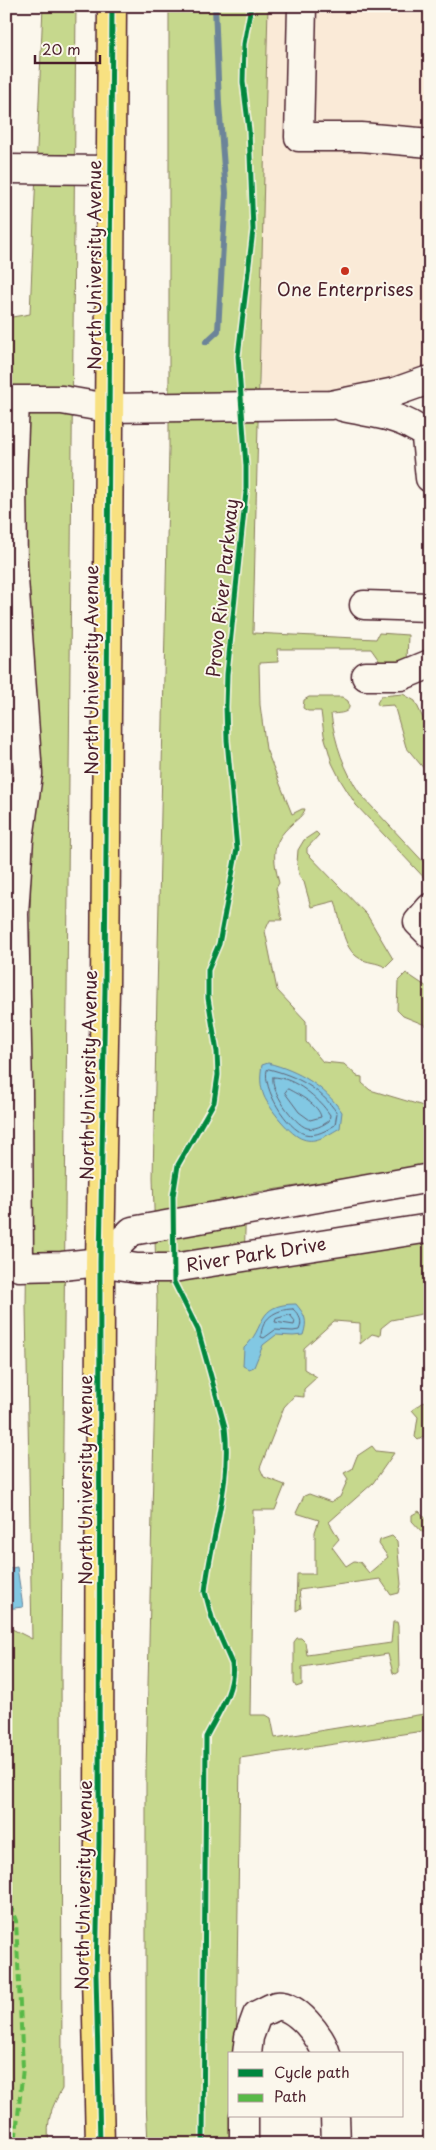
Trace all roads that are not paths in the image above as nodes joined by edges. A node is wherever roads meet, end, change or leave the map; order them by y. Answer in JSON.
{"nodes":[{"id":1,"x":112,"y":6,"type":"edge"},
{"id":2,"x":302,"y":6,"type":"edge"},
{"id":3,"x":430,"y":143,"type":"edge"},
{"id":4,"x":6,"y":169,"type":"edge"},
{"id":5,"x":110,"y":170,"type":"junction"},
{"id":6,"x":428,"y":380,"type":"edge"},
{"id":7,"x":332,"y":404,"type":"junction"},
{"id":8,"x":108,"y":408,"type":"junction"},
{"id":9,"x":424,"y":435,"type":"edge"},
{"id":10,"x":430,"y":478,"type":"edge"},
{"id":11,"x":364,"y":605,"type":"dead end"},
{"id":12,"x":430,"y":607,"type":"edge"},
{"id":13,"x":430,"y":664,"type":"edge"},
{"id":14,"x":366,"y":676,"type":"dead end"},
{"id":15,"x":430,"y":908,"type":"edge"},
{"id":16,"x":430,"y":934,"type":"edge"},
{"id":17,"x":430,"y":1178,"type":"edge"},
{"id":18,"x":430,"y":1228,"type":"edge"},
{"id":19,"x":100,"y":1262,"type":"junction"},
{"id":20,"x":13,"y":1268,"type":"edge"},
{"id":21,"x":247,"y":2052,"type":"edge"},
{"id":22,"x":325,"y":2052,"type":"edge"},
{"id":23,"x":244,"y":2118,"type":"edge"},
{"id":24,"x":335,"y":2118,"type":"edge"},
{"id":25,"x":100,"y":2144,"type":"edge"},
{"id":26,"x":244,"y":2144,"type":"edge"},
{"id":27,"x":336,"y":2144,"type":"edge"}],
"edges":[{"from":1,"to":5,"type":"highway","name":"North University Avenue"},
{"from":2,"to":3,"type":"street"},
{"from":4,"to":5,"type":"street"},
{"from":5,"to":8,"type":"highway","name":"North University Avenue"},
{"from":6,"to":7,"type":"street"},
{"from":6,"to":9,"type":"street"},
{"from":7,"to":8,"type":"street"},
{"from":7,"to":9,"type":"street"},
{"from":8,"to":19,"type":"highway","name":"North University Avenue"},
{"from":8,"to":20,"type":"street"},
{"from":9,"to":10,"type":"street"},
{"from":11,"to":12,"type":"street"},
{"from":13,"to":14,"type":"street"},
{"from":15,"to":16,"type":"street"},
{"from":17,"to":19,"type":"street"},
{"from":18,"to":19,"type":"street","name":"River Park Drive"},
{"from":19,"to":20,"type":"street","name":"River Park Drive"},
{"from":19,"to":25,"type":"highway","name":"North University Avenue"},
{"from":21,"to":22,"type":"street"},
{"from":23,"to":26,"type":"street"},
{"from":24,"to":27,"type":"street"}]}
